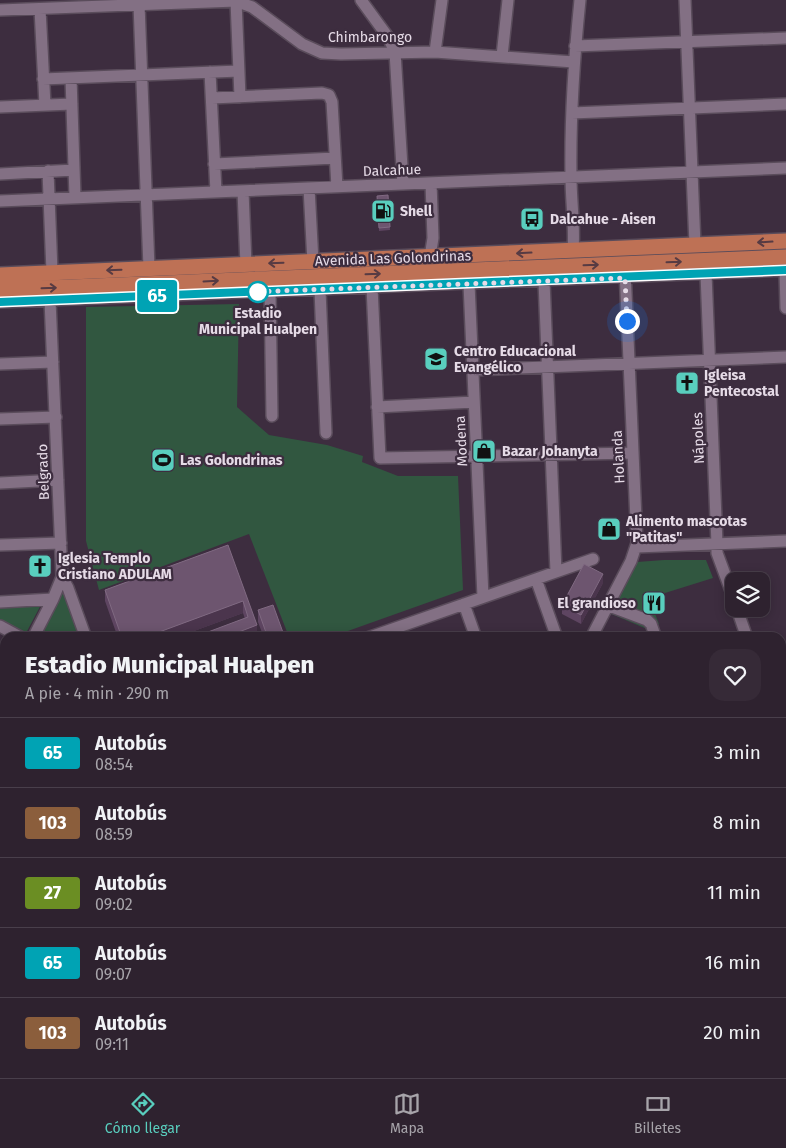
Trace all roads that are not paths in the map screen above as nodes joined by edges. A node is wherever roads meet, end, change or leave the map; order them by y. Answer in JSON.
{"nodes":[{"id":1,"x":360,"y":0,"type":"edge"},
{"id":2,"x":442,"y":0,"type":"edge"},
{"id":3,"x":508,"y":0,"type":"edge"},
{"id":4,"x":580,"y":0,"type":"edge"},
{"id":5,"x":684,"y":0,"type":"edge"},
{"id":6,"x":236,"y":1,"type":"edge"},
{"id":7,"x":139,"y":4,"type":"junction"},
{"id":8,"x":40,"y":8,"type":"junction"},
{"id":9,"x":0,"y":10,"type":"edge"},
{"id":10,"x":786,"y":38,"type":"edge"},
{"id":11,"x":686,"y":42,"type":"junction"},
{"id":12,"x":575,"y":46,"type":"junction"},
{"id":13,"x":395,"y":52,"type":"junction"},
{"id":14,"x":436,"y":52,"type":"junction"},
{"id":15,"x":502,"y":56,"type":"junction"},
{"id":16,"x":574,"y":62,"type":"junction"},
{"id":17,"x":239,"y":71,"type":"junction"},
{"id":18,"x":210,"y":72,"type":"junction"},
{"id":19,"x":142,"y":75,"type":"junction"},
{"id":20,"x":43,"y":78,"type":"junction"},
{"id":21,"x":71,"y":78,"type":"junction"},
{"id":22,"x":240,"y":97,"type":"junction"},
{"id":23,"x":212,"y":98,"type":"junction"},
{"id":24,"x":72,"y":104,"type":"junction"},
{"id":25,"x":786,"y":104,"type":"edge"},
{"id":26,"x":44,"y":105,"type":"junction"},
{"id":27,"x":0,"y":107,"type":"edge"},
{"id":28,"x":689,"y":108,"type":"junction"},
{"id":29,"x":572,"y":113,"type":"junction"},
{"id":30,"x":335,"y":158,"type":"junction"},
{"id":31,"x":214,"y":164,"type":"junction"},
{"id":32,"x":786,"y":168,"type":"edge"},
{"id":33,"x":74,"y":170,"type":"junction"},
{"id":34,"x":48,"y":171,"type":"junction"},
{"id":35,"x":692,"y":172,"type":"junction"},
{"id":36,"x":0,"y":174,"type":"edge"},
{"id":37,"x":571,"y":177,"type":"junction"},
{"id":38,"x":431,"y":183,"type":"junction"},
{"id":39,"x":403,"y":184,"type":"junction"},
{"id":40,"x":337,"y":187,"type":"junction"},
{"id":41,"x":309,"y":188,"type":"junction"},
{"id":42,"x":243,"y":191,"type":"junction"},
{"id":43,"x":216,"y":192,"type":"junction"},
{"id":44,"x":146,"y":195,"type":"junction"},
{"id":45,"x":75,"y":198,"type":"junction"},
{"id":46,"x":49,"y":199,"type":"junction"},
{"id":47,"x":0,"y":201,"type":"edge"},
{"id":48,"x":786,"y":242,"type":"edge"},
{"id":49,"x":695,"y":245,"type":"junction"},
{"id":50,"x":636,"y":248,"type":"junction"},
{"id":51,"x":573,"y":251,"type":"junction"},
{"id":52,"x":430,"y":257,"type":"junction"},
{"id":53,"x":313,"y":262,"type":"junction"},
{"id":54,"x":246,"y":264,"type":"junction"},
{"id":55,"x":786,"y":266,"type":"edge"},
{"id":56,"x":557,"y":267,"type":"junction"},
{"id":57,"x":150,"y":268,"type":"junction"},
{"id":58,"x":625,"y":271,"type":"junction"},
{"id":59,"x":52,"y":272,"type":"junction"},
{"id":60,"x":0,"y":274,"type":"edge"},
{"id":61,"x":706,"y":274,"type":"junction"},
{"id":62,"x":544,"y":281,"type":"junction"},
{"id":63,"x":469,"y":284,"type":"junction"},
{"id":64,"x":372,"y":287,"type":"junction"},
{"id":65,"x":0,"y":290,"type":"edge"},
{"id":66,"x":320,"y":290,"type":"junction"},
{"id":67,"x":270,"y":291,"type":"junction"},
{"id":68,"x":50,"y":300,"type":"junction"},
{"id":69,"x":0,"y":302,"type":"edge"},
{"id":70,"x":786,"y":308,"type":"edge"},
{"id":71,"x":786,"y":357,"type":"edge"},
{"id":72,"x":710,"y":360,"type":"junction"},
{"id":73,"x":53,"y":362,"type":"junction"},
{"id":74,"x":0,"y":364,"type":"edge"},
{"id":75,"x":629,"y":364,"type":"junction"},
{"id":76,"x":547,"y":367,"type":"junction"},
{"id":77,"x":473,"y":370,"type":"junction"},
{"id":78,"x":474,"y":402,"type":"junction"},
{"id":79,"x":377,"y":407,"type":"junction"},
{"id":80,"x":272,"y":416,"type":"dead end"},
{"id":81,"x":56,"y":417,"type":"junction"},
{"id":82,"x":0,"y":420,"type":"edge"},
{"id":83,"x":326,"y":433,"type":"dead end"},
{"id":84,"x":633,"y":453,"type":"junction"},
{"id":85,"x":551,"y":455,"type":"junction"},
{"id":86,"x":476,"y":456,"type":"junction"},
{"id":87,"x":58,"y":480,"type":"junction"},
{"id":88,"x":0,"y":483,"type":"edge"},
{"id":89,"x":786,"y":542,"type":"edge"},
{"id":90,"x":61,"y":543,"type":"junction"},
{"id":91,"x":717,"y":544,"type":"junction"},
{"id":92,"x":0,"y":545,"type":"edge"},
{"id":93,"x":636,"y":548,"type":"junction"},
{"id":94,"x":593,"y":559,"type":"dead end"},
{"id":95,"x":556,"y":572,"type":"junction"},
{"id":96,"x":725,"y":573,"type":"edge"},
{"id":97,"x":62,"y":577,"type":"junction"},
{"id":98,"x":536,"y":579,"type":"junction"},
{"id":99,"x":483,"y":597,"type":"junction"},
{"id":100,"x":53,"y":599,"type":"junction"},
{"id":101,"x":0,"y":602,"type":"edge"},
{"id":102,"x":464,"y":604,"type":"junction"},
{"id":103,"x":607,"y":605,"type":"junction"},
{"id":104,"x":740,"y":617,"type":"edge"},
{"id":105,"x":0,"y":626,"type":"edge"},
{"id":106,"x":11,"y":632,"type":"edge"},
{"id":107,"x":36,"y":632,"type":"edge"},
{"id":108,"x":84,"y":632,"type":"edge"},
{"id":109,"x":397,"y":632,"type":"edge"},
{"id":110,"x":474,"y":632,"type":"edge"},
{"id":111,"x":555,"y":632,"type":"edge"},
{"id":112,"x":593,"y":632,"type":"edge"},
{"id":113,"x":654,"y":632,"type":"edge"},
{"id":114,"x":745,"y":632,"type":"edge"}],
"edges":[{"from":1,"to":13,"type":"street"},
{"from":2,"to":14,"type":"street"},
{"from":3,"to":15,"type":"street"},
{"from":4,"to":12,"type":"street"},
{"from":5,"to":11,"type":"street"},
{"from":6,"to":7,"type":"street","name":"Chimbarongo"},
{"from":6,"to":13,"type":"street","name":"Chimbarongo"},
{"from":6,"to":17,"type":"street"},
{"from":7,"to":8,"type":"street","name":"Chimbarongo"},
{"from":7,"to":19,"type":"street"},
{"from":8,"to":9,"type":"street","name":"Chimbarongo"},
{"from":8,"to":20,"type":"street"},
{"from":10,"to":11,"type":"street"},
{"from":11,"to":12,"type":"street"},
{"from":11,"to":28,"type":"street"},
{"from":12,"to":16,"type":"street"},
{"from":13,"to":14,"type":"street","name":"Chimbarongo"},
{"from":13,"to":39,"type":"street"},
{"from":14,"to":15,"type":"street","name":"Chimbarongo"},
{"from":15,"to":16,"type":"street","name":"Chimbarongo"},
{"from":16,"to":29,"type":"street"},
{"from":17,"to":18,"type":"street"},
{"from":17,"to":22,"type":"street"},
{"from":18,"to":19,"type":"street"},
{"from":18,"to":23,"type":"street"},
{"from":19,"to":21,"type":"street"},
{"from":19,"to":44,"type":"street"},
{"from":20,"to":21,"type":"street"},
{"from":20,"to":26,"type":"street"},
{"from":21,"to":24,"type":"street"},
{"from":22,"to":23,"type":"street"},
{"from":22,"to":30,"type":"street"},
{"from":23,"to":31,"type":"street"},
{"from":24,"to":26,"type":"street"},
{"from":24,"to":33,"type":"street"},
{"from":25,"to":28,"type":"street"},
{"from":26,"to":27,"type":"street"},
{"from":28,"to":29,"type":"street"},
{"from":28,"to":35,"type":"street"},
{"from":29,"to":37,"type":"street"},
{"from":30,"to":31,"type":"street"},
{"from":30,"to":40,"type":"street"},
{"from":31,"to":43,"type":"street"},
{"from":32,"to":35,"type":"street","name":"Dalcahue"},
{"from":33,"to":34,"type":"street"},
{"from":33,"to":45,"type":"street"},
{"from":34,"to":36,"type":"street"},
{"from":34,"to":46,"type":"street"},
{"from":35,"to":37,"type":"street","name":"Dalcahue"},
{"from":35,"to":49,"type":"street"},
{"from":37,"to":38,"type":"street","name":"Dalcahue"},
{"from":37,"to":51,"type":"street"},
{"from":38,"to":39,"type":"street","name":"Dalcahue"},
{"from":38,"to":52,"type":"street"},
{"from":39,"to":40,"type":"street","name":"Dalcahue"},
{"from":40,"to":41,"type":"street","name":"Dalcahue"},
{"from":41,"to":42,"type":"street","name":"Dalcahue"},
{"from":41,"to":53,"type":"street"},
{"from":42,"to":43,"type":"street","name":"Dalcahue"},
{"from":42,"to":54,"type":"street"},
{"from":43,"to":44,"type":"street","name":"Dalcahue"},
{"from":44,"to":45,"type":"street","name":"Dalcahue"},
{"from":44,"to":57,"type":"street"},
{"from":45,"to":46,"type":"street","name":"Dalcahue"},
{"from":46,"to":47,"type":"street","name":"Dalcahue"},
{"from":46,"to":59,"type":"street"},
{"from":48,"to":49,"type":"main road","name":"Avenida Las Golondrinas","one_way":true},
{"from":49,"to":50,"type":"main road","name":"Avenida Las Golondrinas"},
{"from":50,"to":51,"type":"main road","name":"Avenida Las Golondrinas"},
{"from":50,"to":58,"type":"main road"},
{"from":51,"to":52,"type":"main road","name":"Avenida Las Golondrinas","one_way":true},
{"from":51,"to":56,"type":"main road"},
{"from":52,"to":53,"type":"main road","name":"Avenida Las Golondrinas"},
{"from":53,"to":54,"type":"main road","name":"Avenida Las Golondrinas","one_way":true},
{"from":54,"to":57,"type":"main road","name":"Avenida Las Golondrinas"},
{"from":58,"to":55,"type":"main road","name":"Avenida Las Golondrinas","one_way":true},
{"from":55,"to":61,"type":"street","name":"Avenida Las Golondrinas"},
{"from":55,"to":70,"type":"street"},
{"from":56,"to":58,"type":"main road","name":"Avenida Las Golondrinas","one_way":true},
{"from":65,"to":56,"type":"main road","name":"Avenida Las Golondrinas","one_way":true},
{"from":57,"to":59,"type":"main road","name":"Avenida Las Golondrinas","one_way":true},
{"from":58,"to":61,"type":"street","name":"Avenida Las Golondrinas"},
{"from":58,"to":62,"type":"street","name":"Avenida Las Golondrinas"},
{"from":58,"to":75,"type":"street","name":"Holanda"},
{"from":59,"to":60,"type":"main road","name":"Avenida Las Golondrinas"},
{"from":61,"to":72,"type":"street","name":"Nápoles"},
{"from":62,"to":63,"type":"street","name":"Avenida Las Golondrinas"},
{"from":62,"to":76,"type":"street"},
{"from":63,"to":64,"type":"street","name":"Avenida Las Golondrinas"},
{"from":63,"to":77,"type":"street","name":"Modena"},
{"from":64,"to":66,"type":"street","name":"Avenida Las Golondrinas"},
{"from":64,"to":79,"type":"street"},
{"from":66,"to":67,"type":"street","name":"Avenida Las Golondrinas"},
{"from":66,"to":83,"type":"street"},
{"from":67,"to":68,"type":"street","name":"Avenida Las Golondrinas"},
{"from":67,"to":80,"type":"street"},
{"from":68,"to":69,"type":"street","name":"Avenida Las Golondrinas"},
{"from":68,"to":73,"type":"street","name":"Belgrado"},
{"from":71,"to":72,"type":"street"},
{"from":72,"to":75,"type":"street"},
{"from":72,"to":91,"type":"street","name":"Nápoles"},
{"from":73,"to":74,"type":"street"},
{"from":73,"to":81,"type":"street","name":"Belgrado"},
{"from":75,"to":76,"type":"street"},
{"from":75,"to":84,"type":"street","name":"Holanda"},
{"from":76,"to":77,"type":"street"},
{"from":76,"to":85,"type":"street"},
{"from":77,"to":78,"type":"street","name":"Modena"},
{"from":78,"to":79,"type":"street"},
{"from":78,"to":86,"type":"street","name":"Modena"},
{"from":79,"to":86,"type":"street"},
{"from":81,"to":82,"type":"street"},
{"from":81,"to":87,"type":"street","name":"Belgrado"},
{"from":84,"to":85,"type":"street"},
{"from":84,"to":93,"type":"street","name":"Holanda"},
{"from":85,"to":86,"type":"street"},
{"from":85,"to":95,"type":"street"},
{"from":86,"to":99,"type":"street","name":"Modena"},
{"from":87,"to":88,"type":"street"},
{"from":87,"to":90,"type":"street","name":"Belgrado"},
{"from":89,"to":91,"type":"street"},
{"from":90,"to":92,"type":"street"},
{"from":90,"to":97,"type":"street","name":"Belgrado"},
{"from":91,"to":93,"type":"street"},
{"from":91,"to":96,"type":"street","name":"Nápoles"},
{"from":93,"to":103,"type":"street","name":"Holanda"},
{"from":94,"to":95,"type":"street"},
{"from":95,"to":98,"type":"street"},
{"from":97,"to":100,"type":"street"},
{"from":97,"to":108,"type":"street","name":"Belgrado"},
{"from":98,"to":99,"type":"street"},
{"from":98,"to":111,"type":"street"},
{"from":99,"to":102,"type":"street"},
{"from":100,"to":101,"type":"street"},
{"from":100,"to":107,"type":"street"},
{"from":102,"to":109,"type":"street"},
{"from":102,"to":110,"type":"street"},
{"from":103,"to":112,"type":"street","name":"Holanda"},
{"from":103,"to":113,"type":"street"},
{"from":104,"to":114,"type":"street"},
{"from":105,"to":106,"type":"street"}]}
